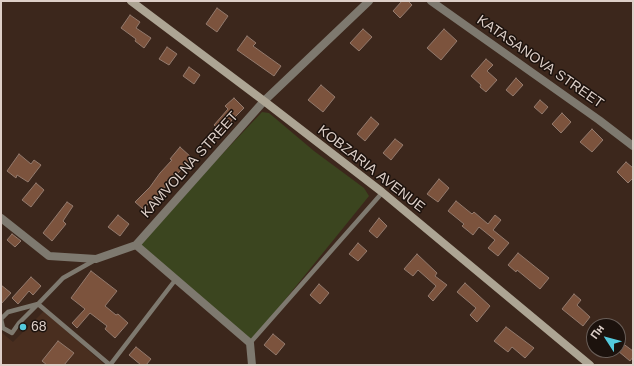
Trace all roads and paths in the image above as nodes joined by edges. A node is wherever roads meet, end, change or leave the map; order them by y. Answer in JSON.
{"nodes":[{"id":1,"x":131,"y":1,"type":"edge"},
{"id":2,"x":369,"y":1,"type":"edge"},
{"id":3,"x":431,"y":1,"type":"edge"},
{"id":4,"x":264,"y":102,"type":"junction"},
{"id":5,"x":633,"y":146,"type":"edge"},
{"id":6,"x":382,"y":193,"type":"junction"},
{"id":7,"x":1,"y":218,"type":"edge"},
{"id":8,"x":136,"y":245,"type":"junction"},
{"id":9,"x":96,"y":259,"type":"junction"},
{"id":10,"x":176,"y":279,"type":"junction"},
{"id":11,"x":38,"y":304,"type":"junction"},
{"id":12,"x":250,"y":343,"type":"junction"},
{"id":13,"x":110,"y":365,"type":"edge"},
{"id":14,"x":252,"y":365,"type":"edge"},
{"id":15,"x":590,"y":365,"type":"edge"}],
"edges":[{"from":1,"to":4,"type":"main road","name":"KOBZARIA AVENUE"},
{"from":2,"to":4,"type":"street"},
{"from":3,"to":5,"type":"street","name":"KATASANOVA STREET"},
{"from":4,"to":6,"type":"main road","name":"KOBZARIA AVENUE"},
{"from":4,"to":8,"type":"street","name":"KAMVOLNA STREET"},
{"from":6,"to":12,"type":"lane"},
{"from":6,"to":15,"type":"main road","name":"KOBZARIA AVENUE"},
{"from":7,"to":9,"type":"street","name":"KAMVOLNA STREET"},
{"from":8,"to":9,"type":"street","name":"KAMVOLNA STREET"},
{"from":8,"to":10,"type":"street"},
{"from":9,"to":11,"type":"lane"},
{"from":10,"to":12,"type":"street"},
{"from":10,"to":13,"type":"lane"},
{"from":11,"to":11,"type":"lane"},
{"from":11,"to":13,"type":"lane"},
{"from":12,"to":14,"type":"street"}]}
